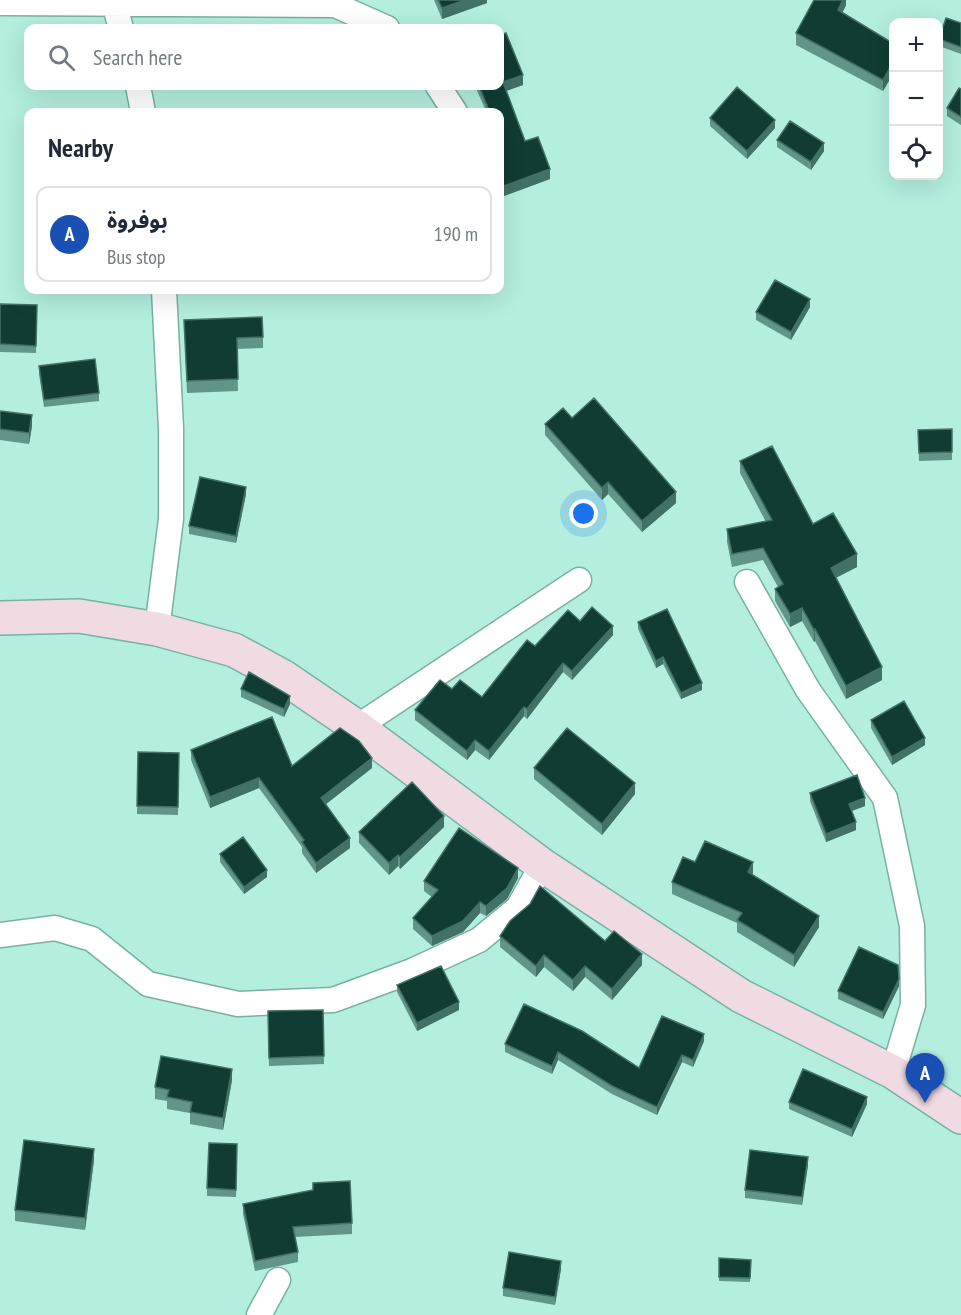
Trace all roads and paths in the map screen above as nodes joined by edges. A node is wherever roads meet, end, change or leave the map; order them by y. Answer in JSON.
{"nodes":[{"id":1,"x":113,"y":2,"type":"edge"},
{"id":2,"x":0,"y":3,"type":"edge"},
{"id":3,"x":120,"y":24,"type":"edge"},
{"id":4,"x":378,"y":24,"type":"edge"},
{"id":5,"x":139,"y":90,"type":"edge"},
{"id":6,"x":441,"y":90,"type":"edge"},
{"id":7,"x":143,"y":108,"type":"edge"},
{"id":8,"x":452,"y":108,"type":"edge"},
{"id":9,"x":164,"y":294,"type":"edge"},
{"id":10,"x":579,"y":580,"type":"dead end"},
{"id":11,"x":747,"y":582,"type":"dead end"},
{"id":12,"x":0,"y":618,"type":"edge"},
{"id":13,"x":158,"y":629,"type":"junction"},
{"id":14,"x":357,"y":727,"type":"junction"},
{"id":15,"x":542,"y":865,"type":"junction"},
{"id":16,"x":0,"y":935,"type":"edge"},
{"id":17,"x":892,"y":1072,"type":"junction"},
{"id":18,"x":961,"y":1117,"type":"edge"},
{"id":19,"x":278,"y":1280,"type":"dead end"},
{"id":20,"x":259,"y":1315,"type":"edge"}],
"edges":[{"from":1,"to":2,"type":"street"},
{"from":1,"to":3,"type":"street"},
{"from":1,"to":4,"type":"street"},
{"from":5,"to":7,"type":"street"},
{"from":6,"to":8,"type":"street"},
{"from":9,"to":13,"type":"street"},
{"from":10,"to":14,"type":"street"},
{"from":11,"to":17,"type":"street"},
{"from":12,"to":13,"type":"main road"},
{"from":13,"to":14,"type":"main road"},
{"from":14,"to":15,"type":"main road"},
{"from":15,"to":16,"type":"street"},
{"from":15,"to":17,"type":"main road"},
{"from":17,"to":18,"type":"main road"},
{"from":19,"to":20,"type":"street"}]}
